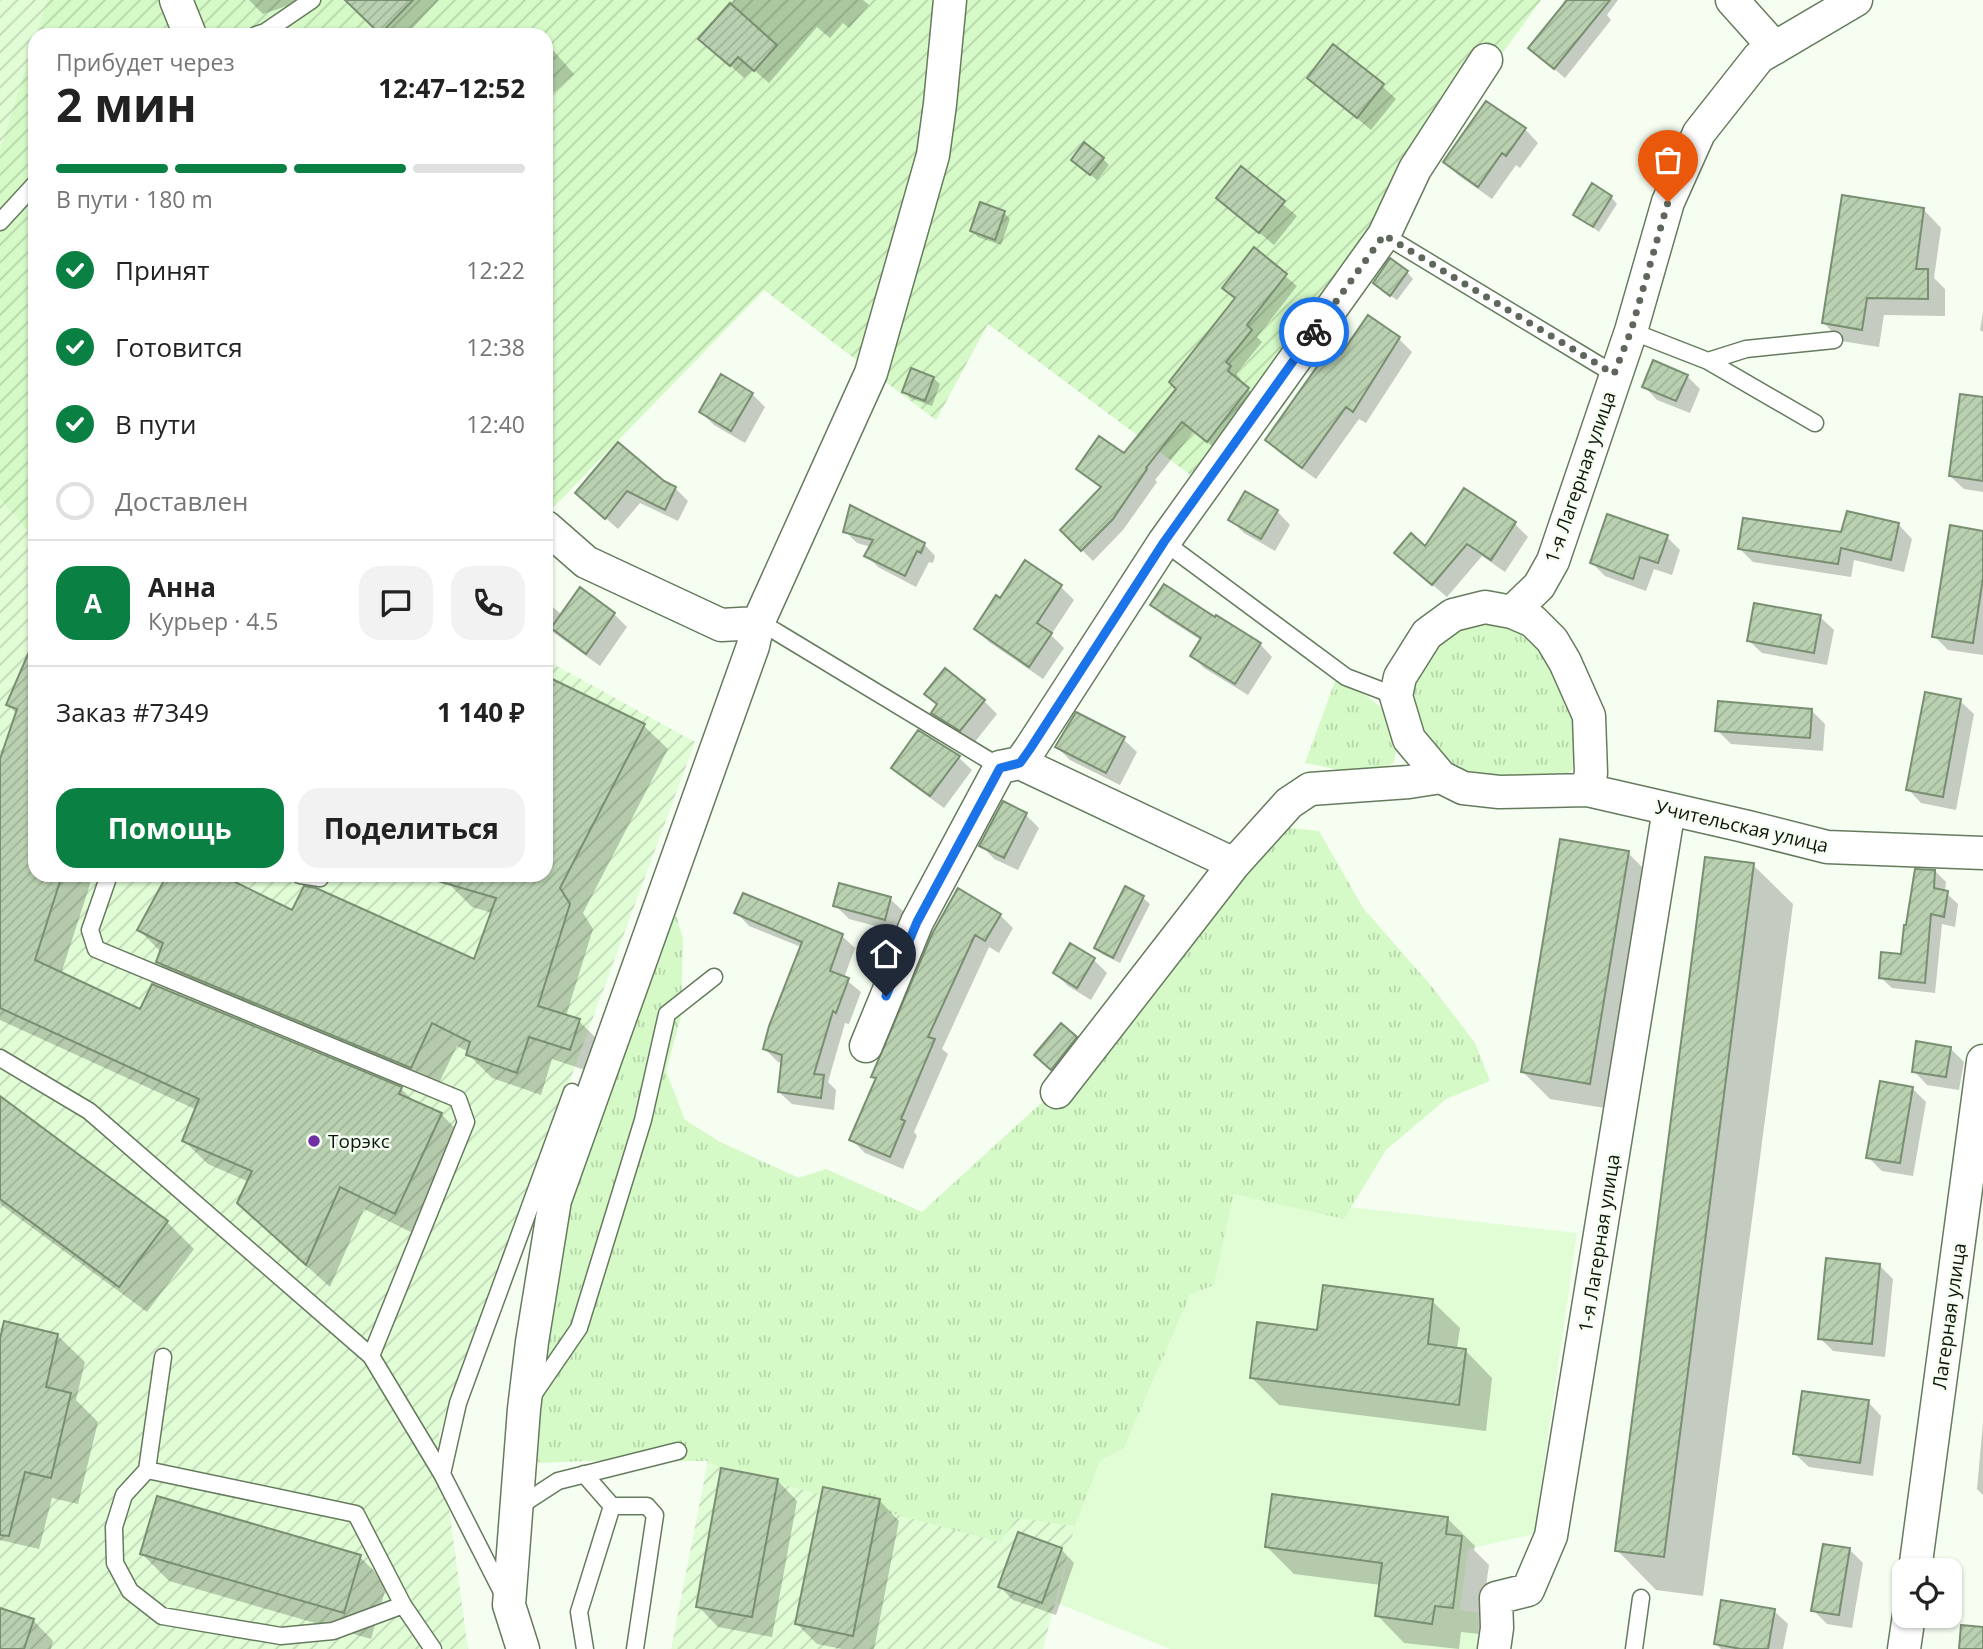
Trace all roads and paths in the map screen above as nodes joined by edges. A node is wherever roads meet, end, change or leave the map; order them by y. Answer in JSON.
{"nodes":[{"id":1,"x":312,"y":0,"type":"edge"},
{"id":2,"x":950,"y":0,"type":"edge"},
{"id":3,"x":1732,"y":0,"type":"edge"},
{"id":4,"x":1856,"y":0,"type":"edge"},
{"id":5,"x":271,"y":28,"type":"edge"},
{"id":6,"x":1775,"y":48,"type":"junction"},
{"id":7,"x":1486,"y":60,"type":"dead end"},
{"id":8,"x":28,"y":192,"type":"edge"},
{"id":9,"x":0,"y":222,"type":"edge"},
{"id":10,"x":1384,"y":235,"type":"junction"},
{"id":11,"x":1631,"y":331,"type":"junction"},
{"id":12,"x":1834,"y":340,"type":"dead end"},
{"id":13,"x":1708,"y":361,"type":"junction"},
{"id":14,"x":1614,"y":374,"type":"junction"},
{"id":15,"x":1815,"y":423,"type":"dead end"},
{"id":16,"x":553,"y":533,"type":"edge"},
{"id":17,"x":1164,"y":542,"type":"junction"},
{"id":18,"x":1512,"y":612,"type":"junction"},
{"id":19,"x":758,"y":623,"type":"junction"},
{"id":20,"x":1396,"y":696,"type":"junction"},
{"id":21,"x":1010,"y":765,"type":"junction"},
{"id":22,"x":1441,"y":777,"type":"junction"},
{"id":23,"x":1587,"y":790,"type":"junction"},
{"id":24,"x":1669,"y":809,"type":"junction"},
{"id":25,"x":1983,"y":853,"type":"edge"},
{"id":26,"x":1234,"y":864,"type":"junction"},
{"id":27,"x":107,"y":882,"type":"edge"},
{"id":28,"x":714,"y":977,"type":"dead end"},
{"id":29,"x":866,"y":1046,"type":"dead end"},
{"id":30,"x":0,"y":1058,"type":"edge"},
{"id":31,"x":1983,"y":1061,"type":"edge"},
{"id":32,"x":572,"y":1092,"type":"dead end"},
{"id":33,"x":1057,"y":1092,"type":"dead end"},
{"id":34,"x":163,"y":1356,"type":"dead end"},
{"id":35,"x":371,"y":1356,"type":"junction"},
{"id":36,"x":524,"y":1409,"type":"junction"},
{"id":37,"x":678,"y":1451,"type":"dead end"},
{"id":38,"x":147,"y":1470,"type":"junction"},
{"id":39,"x":442,"y":1474,"type":"junction"},
{"id":40,"x":584,"y":1475,"type":"junction"},
{"id":41,"x":612,"y":1506,"type":"junction"},
{"id":42,"x":518,"y":1507,"type":"junction"},
{"id":43,"x":1917,"y":1558,"type":"edge"},
{"id":44,"x":1641,"y":1598,"type":"dead end"},
{"id":45,"x":403,"y":1605,"type":"junction"},
{"id":46,"x":509,"y":1605,"type":"junction"},
{"id":47,"x":1907,"y":1628,"type":"edge"},
{"id":48,"x":433,"y":1649,"type":"edge"},
{"id":49,"x":523,"y":1649,"type":"edge"},
{"id":50,"x":585,"y":1649,"type":"edge"},
{"id":51,"x":635,"y":1649,"type":"edge"},
{"id":52,"x":1494,"y":1649,"type":"edge"},
{"id":53,"x":1634,"y":1649,"type":"edge"},
{"id":54,"x":1904,"y":1649,"type":"edge"}],
"edges":[{"from":1,"to":5,"type":"lane"},
{"from":2,"to":19,"type":"street"},
{"from":3,"to":6,"type":"street"},
{"from":4,"to":6,"type":"street","name":"1-я Лагерная улица"},
{"from":6,"to":11,"type":"street","name":"1-я Лагерная улица"},
{"from":7,"to":10,"type":"street"},
{"from":8,"to":9,"type":"lane"},
{"from":10,"to":14,"type":"lane"},
{"from":10,"to":17,"type":"street"},
{"from":11,"to":13,"type":"lane"},
{"from":11,"to":14,"type":"street","name":"1-я Лагерная улица"},
{"from":12,"to":13,"type":"lane"},
{"from":13,"to":15,"type":"lane"},
{"from":14,"to":18,"type":"street","name":"1-я Лагерная улица"},
{"from":16,"to":19,"type":"street"},
{"from":17,"to":20,"type":"lane"},
{"from":17,"to":21,"type":"street"},
{"from":18,"to":20,"type":"street"},
{"from":18,"to":23,"type":"street"},
{"from":19,"to":21,"type":"lane"},
{"from":19,"to":36,"type":"street"},
{"from":20,"to":22,"type":"street"},
{"from":21,"to":26,"type":"street"},
{"from":21,"to":29,"type":"street"},
{"from":22,"to":23,"type":"street"},
{"from":22,"to":26,"type":"street"},
{"from":23,"to":24,"type":"street","name":"Учительская улица"},
{"from":24,"to":25,"type":"street","name":"Учительская улица"},
{"from":24,"to":52,"type":"street","name":"1-я Лагерная улица"},
{"from":26,"to":33,"type":"street"},
{"from":27,"to":35,"type":"lane"},
{"from":28,"to":36,"type":"lane"},
{"from":30,"to":35,"type":"lane"},
{"from":31,"to":43,"type":"street","name":"Лагерная улица"},
{"from":32,"to":39,"type":"lane"},
{"from":34,"to":38,"type":"lane"},
{"from":35,"to":39,"type":"lane"},
{"from":36,"to":42,"type":"street"},
{"from":37,"to":40,"type":"lane"},
{"from":38,"to":45,"type":"lane"},
{"from":38,"to":45,"type":"lane"},
{"from":39,"to":46,"type":"lane"},
{"from":40,"to":41,"type":"lane"},
{"from":40,"to":42,"type":"lane"},
{"from":41,"to":50,"type":"lane"},
{"from":41,"to":51,"type":"lane"},
{"from":42,"to":46,"type":"street"},
{"from":44,"to":53,"type":"lane"},
{"from":45,"to":48,"type":"lane"},
{"from":46,"to":49,"type":"street"},
{"from":47,"to":54,"type":"street"}]}
